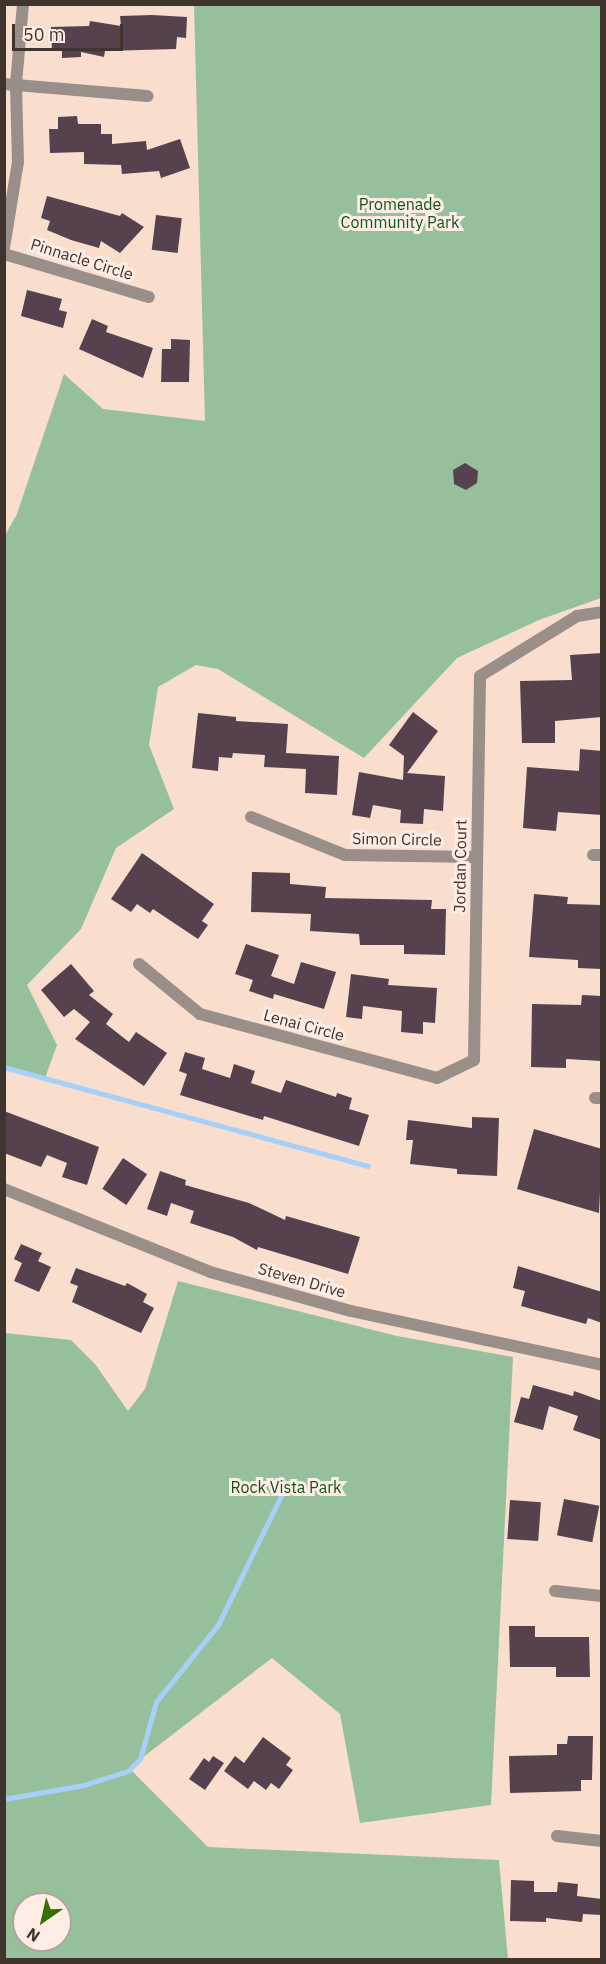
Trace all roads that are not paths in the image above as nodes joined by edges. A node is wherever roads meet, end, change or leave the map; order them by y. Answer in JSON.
{"nodes":[{"id":1,"x":23,"y":4,"type":"edge"},
{"id":2,"x":10,"y":84,"type":"edge"},
{"id":3,"x":148,"y":96,"type":"dead end"},
{"id":4,"x":4,"y":248,"type":"edge"},
{"id":5,"x":4,"y":254,"type":"edge"},
{"id":6,"x":149,"y":297,"type":"dead end"},
{"id":7,"x":602,"y":612,"type":"edge"},
{"id":8,"x":251,"y":817,"type":"dead end"},
{"id":9,"x":477,"y":858,"type":"junction"},
{"id":10,"x":139,"y":964,"type":"dead end"},
{"id":11,"x":473,"y":1061,"type":"joint"},
{"id":12,"x":4,"y":1189,"type":"edge"},
{"id":13,"x":602,"y":1365,"type":"edge"},
{"id":14,"x":555,"y":1591,"type":"dead end"},
{"id":15,"x":602,"y":1596,"type":"edge"},
{"id":16,"x":557,"y":1836,"type":"dead end"},
{"id":17,"x":602,"y":1841,"type":"edge"}],
"edges":[{"from":1,"to":2,"type":"street"},
{"from":2,"to":3,"type":"street"},
{"from":2,"to":4,"type":"street"},
{"from":5,"to":6,"type":"street","name":"Pinnacle Circle"},
{"from":7,"to":9,"type":"street","name":"Jordan Court"},
{"from":8,"to":9,"type":"street","name":"Simon Circle"},
{"from":9,"to":11,"type":"street","name":"Jordan Court"},
{"from":10,"to":11,"type":"street","name":"Lenai Circle"},
{"from":12,"to":13,"type":"street","name":"Steven Drive"},
{"from":14,"to":15,"type":"street"},
{"from":16,"to":17,"type":"street"}]}
